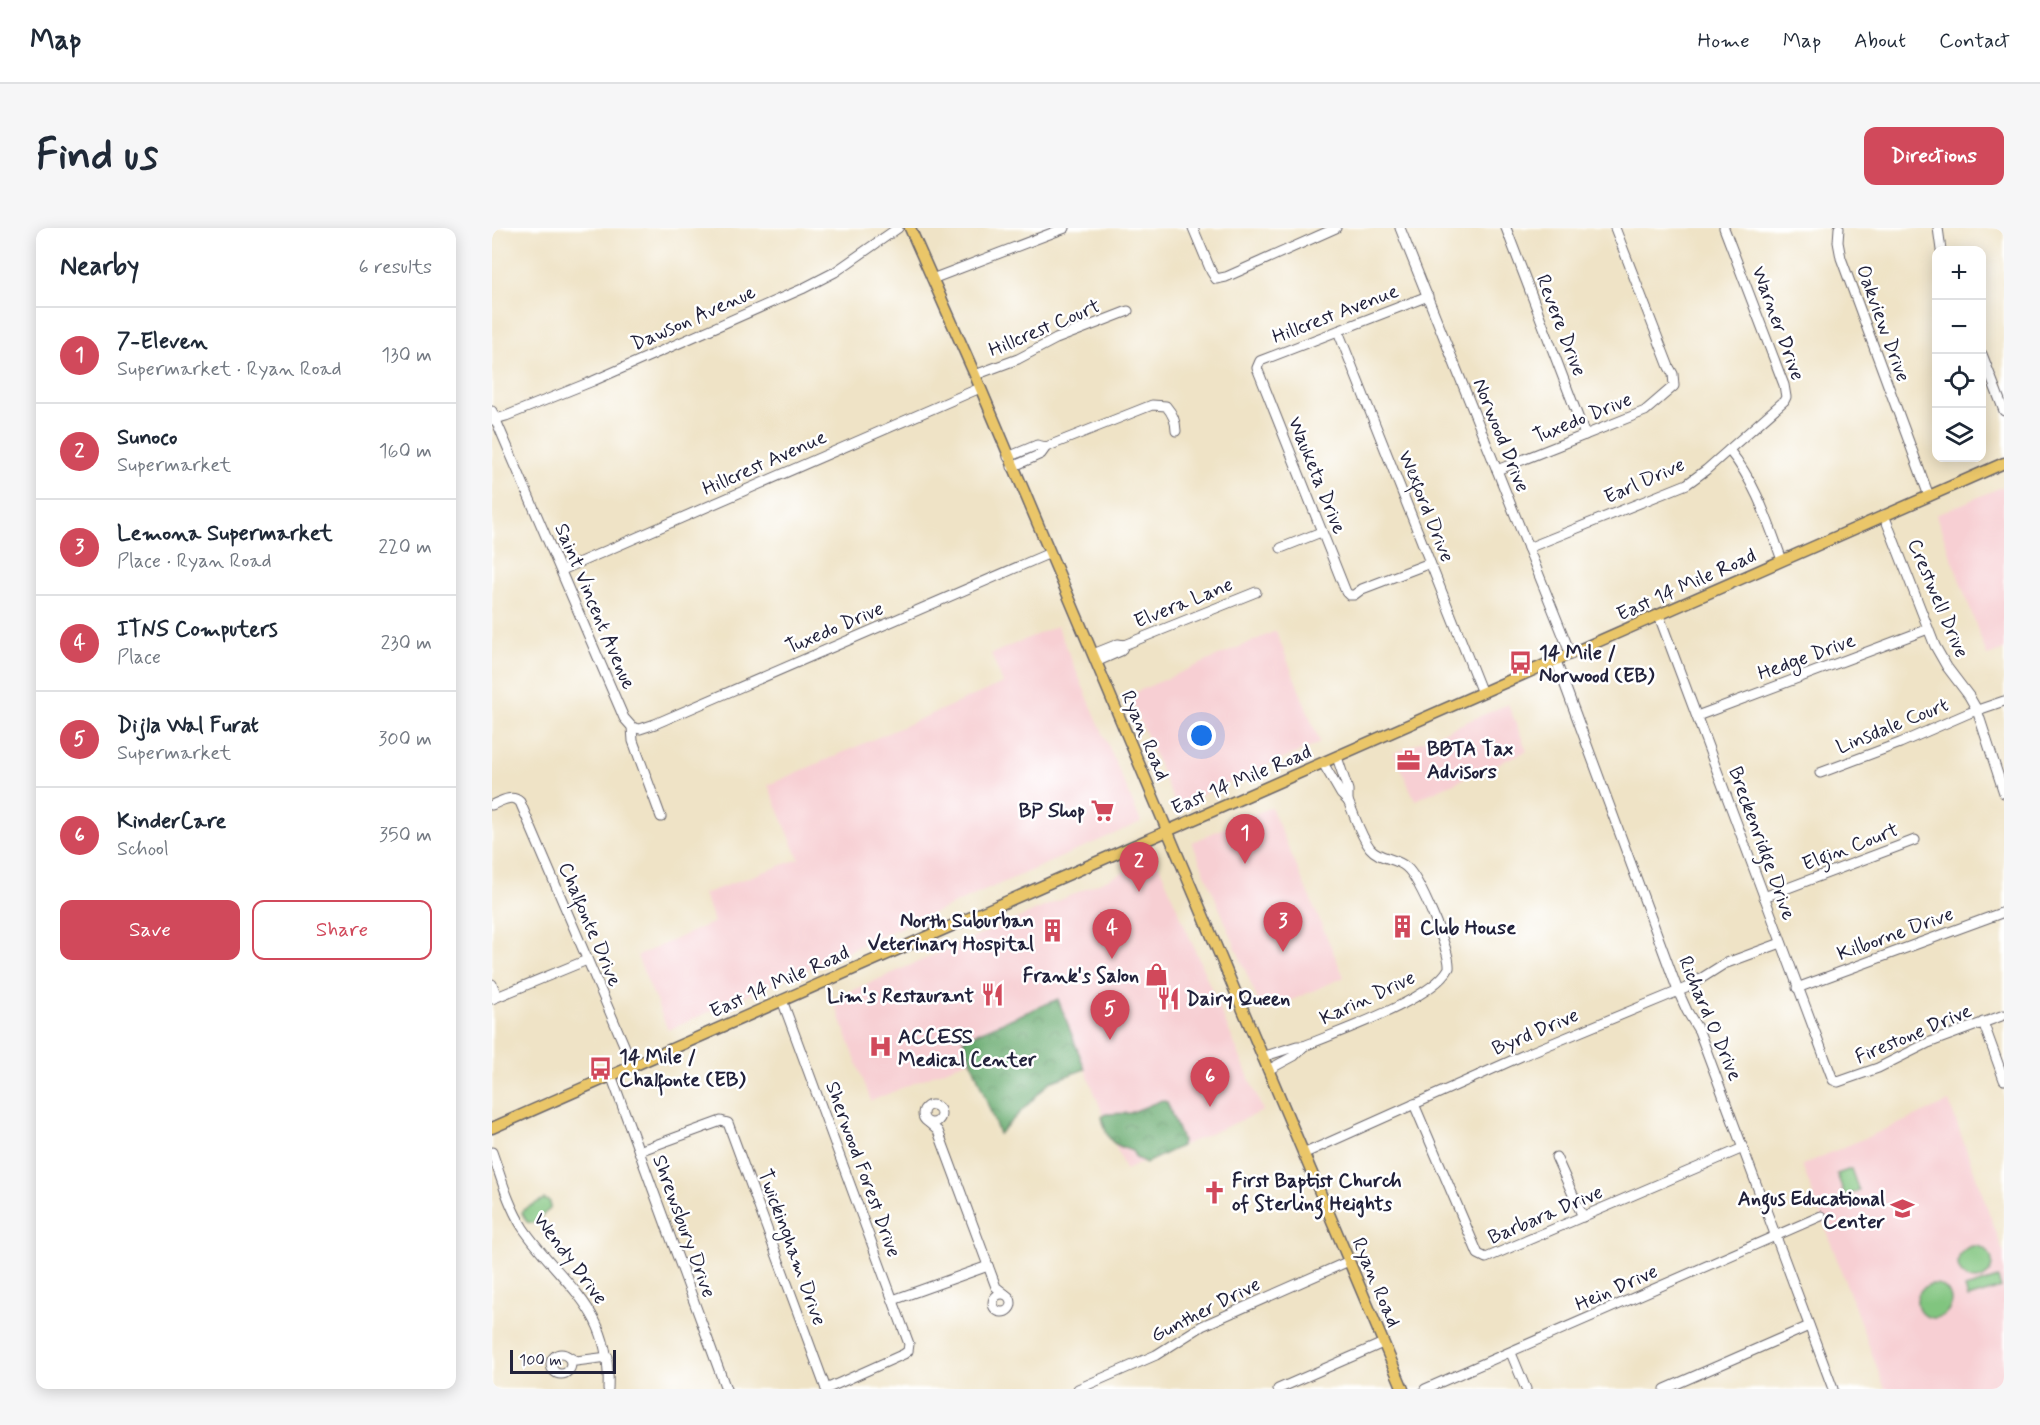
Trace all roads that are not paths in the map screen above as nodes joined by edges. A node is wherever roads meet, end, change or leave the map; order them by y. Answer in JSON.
{"nodes":[{"id":1,"x":898,"y":228,"type":"edge"},
{"id":2,"x":910,"y":228,"type":"edge"},
{"id":3,"x":1065,"y":228,"type":"edge"},
{"id":4,"x":1193,"y":228,"type":"edge"},
{"id":5,"x":1336,"y":228,"type":"edge"},
{"id":6,"x":1400,"y":228,"type":"edge"},
{"id":7,"x":1506,"y":228,"type":"edge"},
{"id":8,"x":1615,"y":228,"type":"edge"},
{"id":9,"x":1724,"y":228,"type":"edge"},
{"id":10,"x":1839,"y":228,"type":"edge"},
{"id":11,"x":1938,"y":228,"type":"edge"},
{"id":12,"x":1940,"y":246,"type":"edge"},
{"id":13,"x":932,"y":279,"type":"junction"},
{"id":14,"x":1428,"y":296,"type":"junction"},
{"id":15,"x":1128,"y":311,"type":"dead end"},
{"id":16,"x":1338,"y":331,"type":"junction"},
{"id":17,"x":1257,"y":364,"type":"joint"},
{"id":18,"x":1986,"y":364,"type":"edge"},
{"id":19,"x":975,"y":375,"type":"junction"},
{"id":20,"x":980,"y":388,"type":"junction"},
{"id":21,"x":1786,"y":398,"type":"joint"},
{"id":22,"x":2004,"y":411,"type":"edge"},
{"id":23,"x":493,"y":417,"type":"edge"},
{"id":24,"x":1176,"y":431,"type":"dead end"},
{"id":25,"x":1585,"y":435,"type":"junction"},
{"id":26,"x":1730,"y":450,"type":"junction"},
{"id":27,"x":1010,"y":462,"type":"junction"},
{"id":28,"x":2004,"y":464,"type":"edge"},
{"id":29,"x":1497,"y":470,"type":"junction"},
{"id":30,"x":1929,"y":496,"type":"junction"},
{"id":31,"x":1884,"y":515,"type":"junction"},
{"id":32,"x":1322,"y":532,"type":"junction"},
{"id":33,"x":1281,"y":548,"type":"dead end"},
{"id":34,"x":1528,"y":548,"type":"junction"},
{"id":35,"x":1050,"y":553,"type":"junction"},
{"id":36,"x":1782,"y":560,"type":"junction"},
{"id":37,"x":1430,"y":563,"type":"junction"},
{"id":38,"x":562,"y":570,"type":"junction"},
{"id":39,"x":1256,"y":592,"type":"dead end"},
{"id":40,"x":1659,"y":616,"type":"junction"},
{"id":41,"x":1928,"y":630,"type":"junction"},
{"id":42,"x":1571,"y":655,"type":"junction"},
{"id":43,"x":1094,"y":658,"type":"junction"},
{"id":44,"x":1556,"y":661,"type":"junction"},
{"id":45,"x":1482,"y":693,"type":"junction"},
{"id":46,"x":2004,"y":701,"type":"edge"},
{"id":47,"x":1977,"y":710,"type":"junction"},
{"id":48,"x":1697,"y":716,"type":"junction"},
{"id":49,"x":632,"y":727,"type":"junction"},
{"id":50,"x":1337,"y":757,"type":"junction"},
{"id":51,"x":1323,"y":763,"type":"junction"},
{"id":52,"x":1820,"y":773,"type":"dead end"},
{"id":53,"x":2004,"y":793,"type":"edge"},
{"id":54,"x":1348,"y":801,"type":"junction"},
{"id":55,"x":492,"y":805,"type":"edge"},
{"id":56,"x":661,"y":817,"type":"dead end"},
{"id":57,"x":1166,"y":831,"type":"junction"},
{"id":58,"x":1915,"y":840,"type":"dead end"},
{"id":59,"x":1764,"y":897,"type":"junction"},
{"id":60,"x":2004,"y":912,"type":"edge"},
{"id":61,"x":1781,"y":943,"type":"junction"},
{"id":62,"x":587,"y":960,"type":"junction"},
{"id":63,"x":492,"y":984,"type":"edge"},
{"id":64,"x":1797,"y":988,"type":"junction"},
{"id":65,"x":1678,"y":991,"type":"junction"},
{"id":66,"x":495,"y":998,"type":"edge"},
{"id":67,"x":782,"y":1000,"type":"junction"},
{"id":68,"x":2004,"y":1015,"type":"edge"},
{"id":69,"x":1983,"y":1022,"type":"junction"},
{"id":70,"x":1304,"y":1046,"type":"junction"},
{"id":71,"x":1262,"y":1057,"type":"junction"},
{"id":72,"x":633,"y":1066,"type":"junction"},
{"id":73,"x":1268,"y":1070,"type":"junction"},
{"id":74,"x":610,"y":1076,"type":"junction"},
{"id":75,"x":2004,"y":1080,"type":"edge"},
{"id":76,"x":1835,"y":1082,"type":"joint"},
{"id":77,"x":1414,"y":1104,"type":"junction"},
{"id":78,"x":940,"y":1119,"type":"junction"},
{"id":79,"x":929,"y":1123,"type":"junction"},
{"id":80,"x":492,"y":1128,"type":"edge"},
{"id":81,"x":938,"y":1131,"type":"junction"},
{"id":82,"x":1743,"y":1148,"type":"junction"},
{"id":83,"x":639,"y":1151,"type":"junction"},
{"id":84,"x":492,"y":1152,"type":"edge"},
{"id":85,"x":1303,"y":1154,"type":"junction"},
{"id":86,"x":1556,"y":1157,"type":"dead end"},
{"id":87,"x":1821,"y":1216,"type":"dead end"},
{"id":88,"x":1583,"y":1217,"type":"junction"},
{"id":89,"x":1776,"y":1236,"type":"junction"},
{"id":90,"x":1348,"y":1261,"type":"junction"},
{"id":91,"x":988,"y":1266,"type":"junction"},
{"id":92,"x":996,"y":1287,"type":"junction"},
{"id":93,"x":1005,"y":1294,"type":"junction"},
{"id":94,"x":994,"y":1298,"type":"junction"},
{"id":95,"x":894,"y":1300,"type":"junction"},
{"id":96,"x":1809,"y":1326,"type":"junction"},
{"id":97,"x":1383,"y":1343,"type":"junction"},
{"id":98,"x":1511,"y":1353,"type":"junction"},
{"id":99,"x":608,"y":1357,"type":"junction"},
{"id":100,"x":573,"y":1365,"type":"junction"},
{"id":101,"x":608,"y":1389,"type":"edge"},
{"id":102,"x":726,"y":1389,"type":"edge"},
{"id":103,"x":826,"y":1389,"type":"edge"},
{"id":104,"x":1078,"y":1389,"type":"edge"},
{"id":105,"x":1278,"y":1389,"type":"edge"},
{"id":106,"x":1402,"y":1389,"type":"edge"},
{"id":107,"x":1425,"y":1389,"type":"edge"},
{"id":108,"x":1526,"y":1389,"type":"edge"},
{"id":109,"x":1665,"y":1389,"type":"edge"},
{"id":110,"x":1833,"y":1389,"type":"edge"}],
"edges":[{"from":1,"to":23,"type":"street","name":"Dawson Avenue"},
{"from":2,"to":13,"type":"main road","name":"Ryan Road"},
{"from":3,"to":13,"type":"street"},
{"from":4,"to":5,"type":"street"},
{"from":6,"to":14,"type":"street","name":"Norwood Drive"},
{"from":7,"to":25,"type":"street","name":"Revere Drive"},
{"from":8,"to":25,"type":"street","name":"Tuxedo Drive"},
{"from":9,"to":21,"type":"street","name":"Warner Drive"},
{"from":10,"to":30,"type":"street","name":"Oakview Drive"},
{"from":11,"to":12,"type":"street"},
{"from":13,"to":19,"type":"main road","name":"Ryan Road"},
{"from":14,"to":16,"type":"street","name":"Hillcrest Avenue"},
{"from":14,"to":29,"type":"street","name":"Norwood Drive"},
{"from":15,"to":19,"type":"street","name":"Hillcrest Court"},
{"from":16,"to":17,"type":"street","name":"Hillcrest Avenue"},
{"from":16,"to":37,"type":"street","name":"Wexford Drive"},
{"from":17,"to":32,"type":"street","name":"Wauketa Drive"},
{"from":18,"to":22,"type":"street"},
{"from":19,"to":20,"type":"main road","name":"Ryan Road"},
{"from":20,"to":27,"type":"main road","name":"Ryan Road"},
{"from":20,"to":38,"type":"street","name":"Hillcrest Avenue"},
{"from":21,"to":26,"type":"street","name":"Earl Drive"},
{"from":23,"to":38,"type":"street","name":"Saint Vincent Avenue"},
{"from":24,"to":27,"type":"street"},
{"from":25,"to":29,"type":"street","name":"Tuxedo Drive"},
{"from":26,"to":34,"type":"street","name":"Earl Drive"},
{"from":26,"to":36,"type":"street"},
{"from":27,"to":35,"type":"main road","name":"Ryan Road"},
{"from":28,"to":30,"type":"main road","name":"East 14 Mile Road"},
{"from":29,"to":34,"type":"street","name":"Norwood Drive"},
{"from":30,"to":31,"type":"main road","name":"East 14 Mile Road"},
{"from":31,"to":36,"type":"main road","name":"East 14 Mile Road"},
{"from":31,"to":41,"type":"street","name":"Crestwell Drive"},
{"from":32,"to":33,"type":"street"},
{"from":32,"to":37,"type":"street","name":"Wauketa Drive"},
{"from":34,"to":42,"type":"street","name":"Norwood Drive"},
{"from":35,"to":43,"type":"main road","name":"Ryan Road"},
{"from":35,"to":49,"type":"street","name":"Tuxedo Drive"},
{"from":36,"to":40,"type":"main road","name":"East 14 Mile Road"},
{"from":37,"to":45,"type":"street","name":"Wexford Drive"},
{"from":38,"to":49,"type":"street","name":"Saint Vincent Avenue"},
{"from":39,"to":43,"type":"street","name":"Elvera Lane"},
{"from":40,"to":42,"type":"main road","name":"East 14 Mile Road"},
{"from":40,"to":48,"type":"street","name":"Breckenridge Drive"},
{"from":41,"to":47,"type":"street","name":"Crestwell Drive"},
{"from":41,"to":48,"type":"street","name":"Hedge Drive"},
{"from":42,"to":44,"type":"main road","name":"East 14 Mile Road"},
{"from":43,"to":57,"type":"main road","name":"Ryan Road"},
{"from":44,"to":45,"type":"main road","name":"East 14 Mile Road"},
{"from":44,"to":65,"type":"street","name":"Richard O Drive"},
{"from":45,"to":50,"type":"main road","name":"East 14 Mile Road"},
{"from":46,"to":47,"type":"street","name":"Linsdale Court"},
{"from":47,"to":52,"type":"street","name":"Linsdale Court"},
{"from":47,"to":53,"type":"street","name":"Crestwell Drive"},
{"from":48,"to":59,"type":"street","name":"Breckenridge Drive"},
{"from":49,"to":56,"type":"street","name":"Saint Vincent Avenue"},
{"from":50,"to":51,"type":"main road","name":"East 14 Mile Road"},
{"from":50,"to":54,"type":"street","name":"Karin Drive"},
{"from":51,"to":54,"type":"street","name":"Karin Drive"},
{"from":51,"to":57,"type":"main road","name":"East 14 Mile Road"},
{"from":54,"to":70,"type":"street","name":"Karin Drive"},
{"from":55,"to":62,"type":"street","name":"Chalfonte Drive"},
{"from":57,"to":67,"type":"main road","name":"East 14 Mile Road"},
{"from":57,"to":71,"type":"main road","name":"Ryan Road"},
{"from":58,"to":59,"type":"street","name":"Elgin Court"},
{"from":59,"to":61,"type":"street","name":"Breckenridge Drive"},
{"from":60,"to":64,"type":"street","name":"Kilborne Drive"},
{"from":61,"to":64,"type":"street","name":"Breckenridge Drive"},
{"from":61,"to":65,"type":"street","name":"Byrd Drive"},
{"from":62,"to":66,"type":"street"},
{"from":62,"to":72,"type":"street","name":"Chalfonte Drive"},
{"from":63,"to":66,"type":"street"},
{"from":64,"to":76,"type":"street","name":"Breckenridge Drive"},
{"from":65,"to":77,"type":"street","name":"Byrd Drive"},
{"from":65,"to":82,"type":"street","name":"Richard O Drive"},
{"from":67,"to":72,"type":"main road","name":"East 14 Mile Road"},
{"from":67,"to":95,"type":"street","name":"Sherwood Forest Drive"},
{"from":68,"to":69,"type":"street","name":"Firestone Drive"},
{"from":69,"to":75,"type":"street"},
{"from":69,"to":76,"type":"street","name":"Firestone Drive"},
{"from":70,"to":71,"type":"street","name":"Karin Drive"},
{"from":70,"to":73,"type":"street","name":"Karin Drive"},
{"from":71,"to":73,"type":"main road","name":"Ryan Road"},
{"from":72,"to":74,"type":"main road","name":"East 14 Mile Road"},
{"from":73,"to":85,"type":"main road","name":"Ryan Road"},
{"from":74,"to":80,"type":"main road","name":"East 14 Mile Road"},
{"from":74,"to":83,"type":"street","name":"Shrewsbury Drive"},
{"from":77,"to":85,"type":"street","name":"Byrd Drive"},
{"from":77,"to":88,"type":"street","name":"Barbara Drive"},
{"from":78,"to":79,"type":"street"},
{"from":78,"to":79,"type":"street"},
{"from":78,"to":81,"type":"street"},
{"from":79,"to":81,"type":"street"},
{"from":81,"to":91,"type":"street"},
{"from":82,"to":88,"type":"street","name":"Barbara Drive"},
{"from":82,"to":89,"type":"street","name":"Richard O Drive"},
{"from":83,"to":102,"type":"street","name":"Shrewsbury Drive"},
{"from":83,"to":103,"type":"street","name":"Twickingham Drive"},
{"from":84,"to":99,"type":"street","name":"Wendy Drive"},
{"from":85,"to":90,"type":"main road","name":"Ryan Road"},
{"from":86,"to":88,"type":"street"},
{"from":87,"to":89,"type":"street","name":"Hein Drive"},
{"from":89,"to":96,"type":"street","name":"Richard O Drive"},
{"from":89,"to":98,"type":"street","name":"Hein Drive"},
{"from":90,"to":97,"type":"main road","name":"Ryan Road"},
{"from":90,"to":104,"type":"street","name":"Gunther Drive"},
{"from":91,"to":92,"type":"street"},
{"from":91,"to":95,"type":"street"},
{"from":92,"to":93,"type":"street"},
{"from":92,"to":94,"type":"street"},
{"from":93,"to":94,"type":"street"},
{"from":93,"to":94,"type":"street"},
{"from":95,"to":103,"type":"street","name":"Sherwood Forest Drive"},
{"from":96,"to":109,"type":"street"},
{"from":96,"to":110,"type":"street","name":"Richard O Drive"},
{"from":97,"to":105,"type":"street"},
{"from":97,"to":106,"type":"main road","name":"Ryan Road"},
{"from":98,"to":107,"type":"street","name":"Hein Drive"},
{"from":98,"to":108,"type":"street"},
{"from":99,"to":100,"type":"street"},
{"from":99,"to":101,"type":"street","name":"Wendy Drive"},
{"from":100,"to":100,"type":"street"}]}
